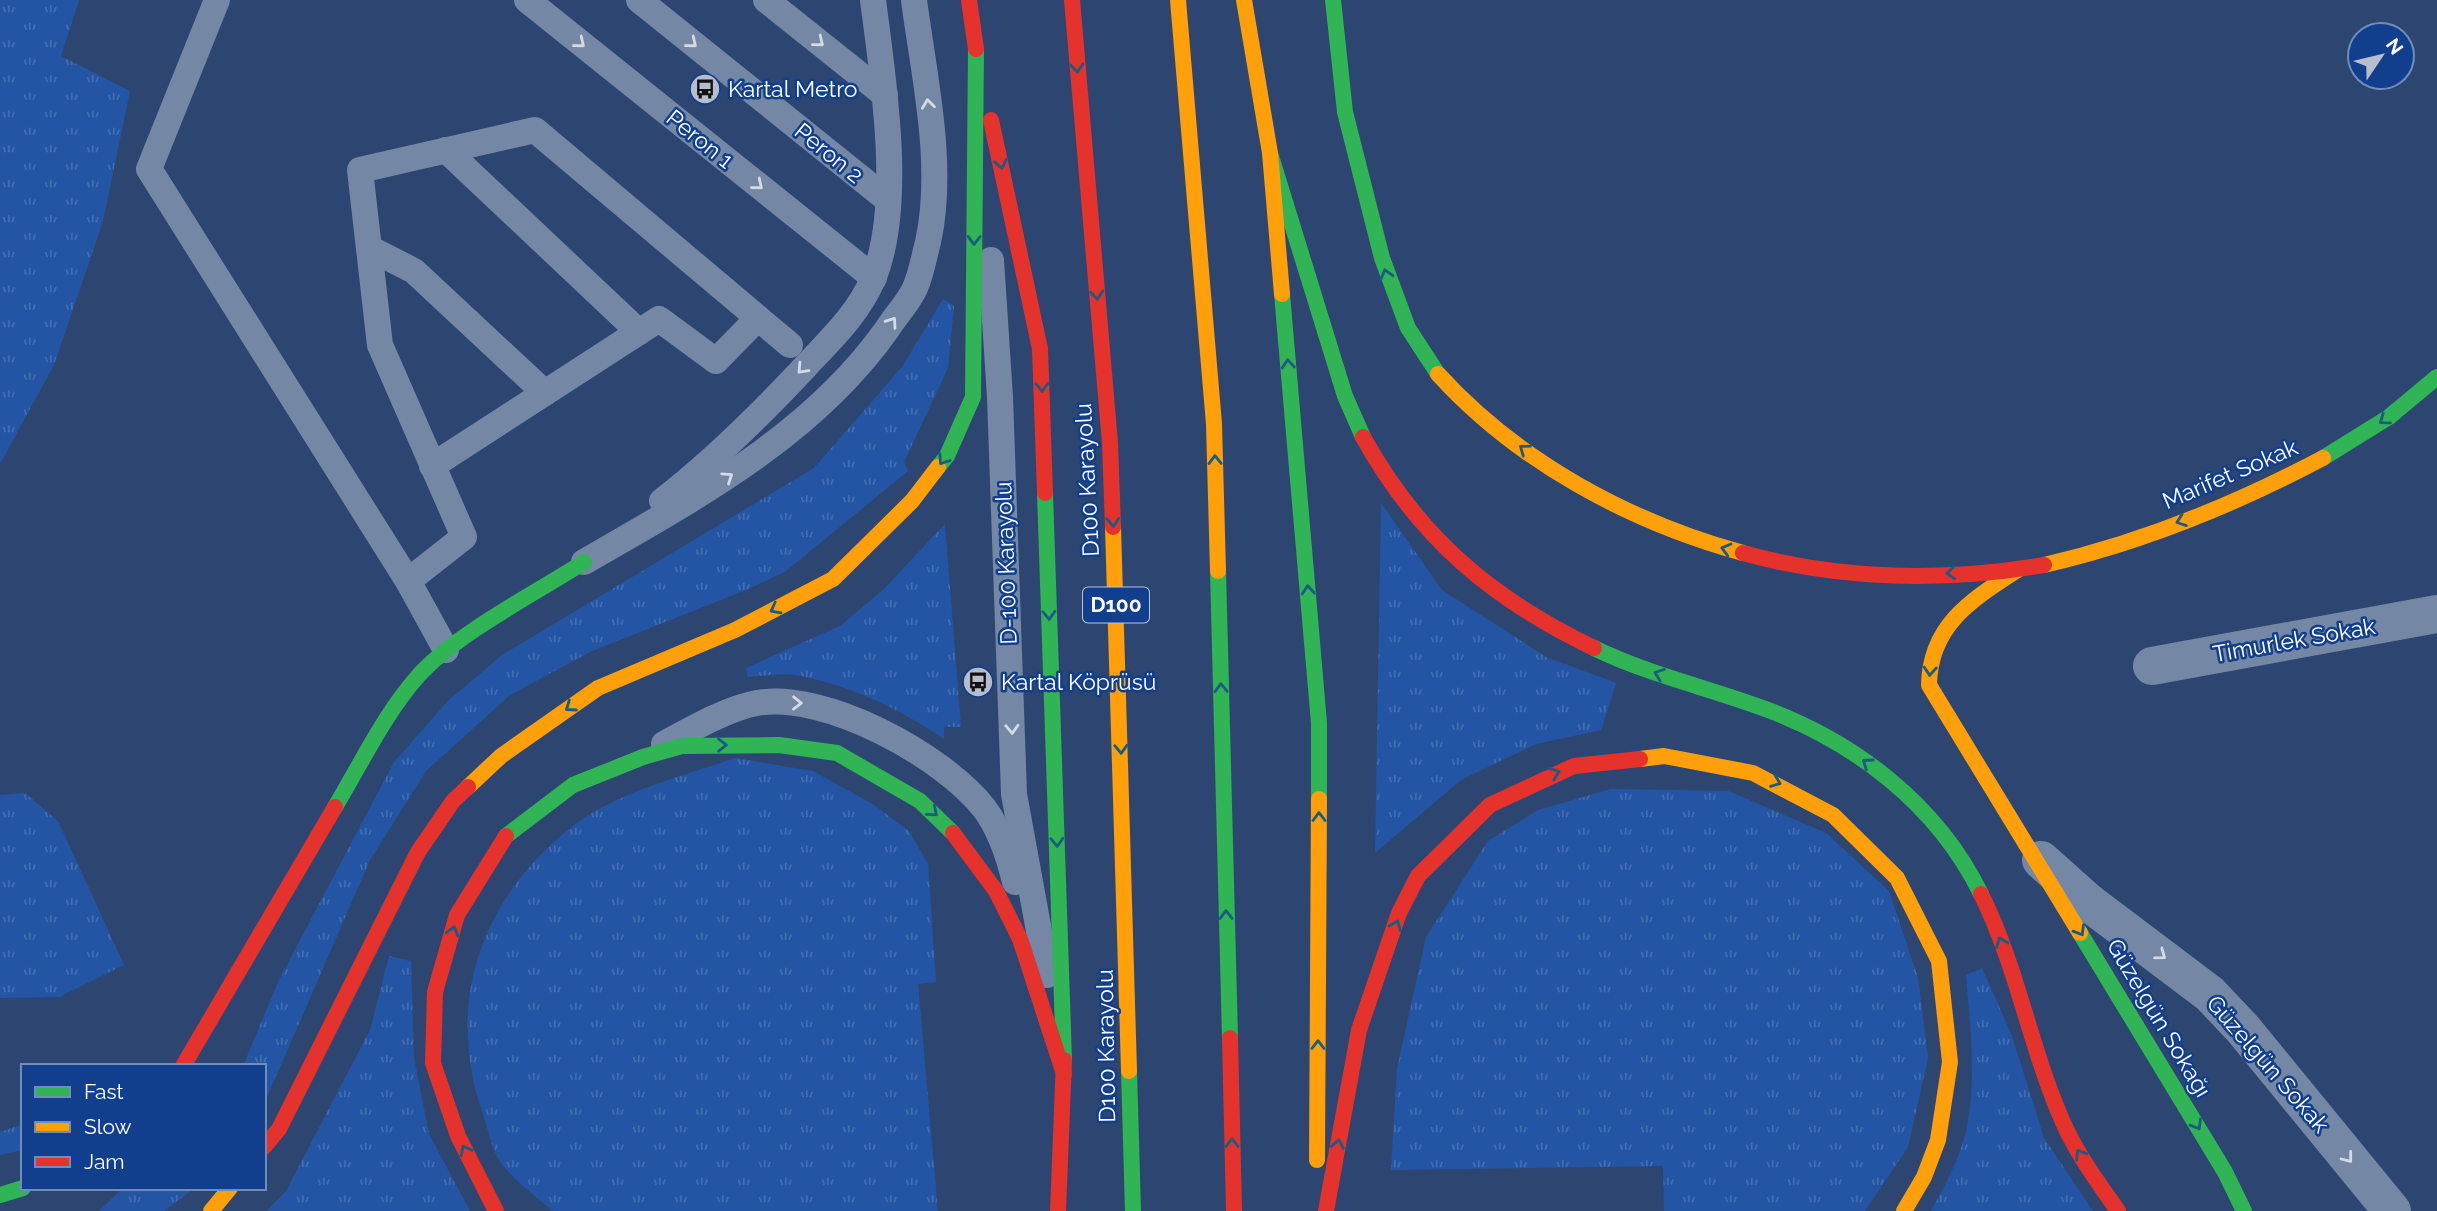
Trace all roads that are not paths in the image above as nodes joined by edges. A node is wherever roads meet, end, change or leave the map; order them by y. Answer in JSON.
{"nodes":[{"id":1,"x":217,"y":0,"type":"edge"},
{"id":2,"x":527,"y":0,"type":"edge"},
{"id":3,"x":639,"y":0,"type":"edge"},
{"id":4,"x":766,"y":0,"type":"edge"},
{"id":5,"x":873,"y":0,"type":"edge"},
{"id":6,"x":914,"y":0,"type":"edge"},
{"id":7,"x":969,"y":0,"type":"edge"},
{"id":8,"x":1072,"y":0,"type":"edge"},
{"id":9,"x":1178,"y":0,"type":"edge"},
{"id":10,"x":1244,"y":0,"type":"edge"},
{"id":11,"x":1334,"y":0,"type":"edge"},
{"id":12,"x":976,"y":49,"type":"junction"},
{"id":13,"x":885,"y":94,"type":"junction"},
{"id":14,"x":446,"y":150,"type":"junction"},
{"id":15,"x":1270,"y":153,"type":"junction"},
{"id":16,"x":888,"y":201,"type":"junction"},
{"id":17,"x":369,"y":248,"type":"junction"},
{"id":18,"x":874,"y":278,"type":"junction"},
{"id":19,"x":758,"y":318,"type":"junction"},
{"id":20,"x":639,"y":332,"type":"junction"},
{"id":21,"x":790,"y":345,"type":"dead end"},
{"id":22,"x":2437,"y":377,"type":"edge"},
{"id":23,"x":545,"y":393,"type":"junction"},
{"id":24,"x":432,"y":466,"type":"junction"},
{"id":25,"x":584,"y":562,"type":"junction"},
{"id":26,"x":2019,"y":569,"type":"junction"},
{"id":27,"x":408,"y":581,"type":"junction"},
{"id":28,"x":2437,"y":614,"type":"edge"},
{"id":29,"x":446,"y":650,"type":"junction"},
{"id":30,"x":2152,"y":666,"type":"dead end"},
{"id":31,"x":643,"y":757,"type":"junction"},
{"id":32,"x":2032,"y":851,"type":"junction"},
{"id":33,"x":184,"y":1064,"type":"edge"},
{"id":34,"x":1064,"y":1074,"type":"junction"},
{"id":35,"x":266,"y":1145,"type":"edge"},
{"id":36,"x":21,"y":1189,"type":"edge"},
{"id":37,"x":228,"y":1190,"type":"edge"},
{"id":38,"x":0,"y":1195,"type":"edge"},
{"id":39,"x":211,"y":1211,"type":"edge"},
{"id":40,"x":496,"y":1211,"type":"edge"},
{"id":41,"x":1058,"y":1211,"type":"edge"},
{"id":42,"x":1133,"y":1211,"type":"edge"},
{"id":43,"x":1234,"y":1211,"type":"edge"},
{"id":44,"x":1317,"y":1211,"type":"edge"},
{"id":45,"x":1326,"y":1211,"type":"edge"},
{"id":46,"x":1904,"y":1211,"type":"edge"},
{"id":47,"x":2118,"y":1211,"type":"edge"},
{"id":48,"x":2244,"y":1211,"type":"edge"},
{"id":49,"x":2392,"y":1211,"type":"edge"}],
"edges":[{"from":1,"to":27,"type":"lane"},
{"from":2,"to":18,"type":"lane","name":"Peron 1","one_way":true},
{"from":3,"to":16,"type":"lane","name":"Peron 2","one_way":true},
{"from":4,"to":13,"type":"lane","one_way":true},
{"from":5,"to":13,"type":"lane"},
{"from":25,"to":6,"type":"lane","one_way":true},
{"from":7,"to":12,"type":"main road"},
{"from":8,"to":42,"type":"main road","name":"D100 Karayolu","number":"D100","one_way":true},
{"from":43,"to":9,"type":"main road","one_way":true},
{"from":10,"to":15,"type":"main road"},
{"from":26,"to":11,"type":"main road","one_way":true},
{"from":12,"to":34,"type":"lane","name":"D-100 Karayolu","one_way":true},
{"from":12,"to":34,"type":"main road","one_way":true},
{"from":12,"to":35,"type":"main road","one_way":true},
{"from":13,"to":16,"type":"lane"},
{"from":14,"to":17,"type":"lane"},
{"from":14,"to":19,"type":"lane"},
{"from":14,"to":20,"type":"lane"},
{"from":44,"to":15,"type":"main road","one_way":true},
{"from":47,"to":15,"type":"main road","one_way":true},
{"from":16,"to":18,"type":"lane"},
{"from":17,"to":23,"type":"lane"},
{"from":17,"to":24,"type":"lane"},
{"from":18,"to":25,"type":"lane","one_way":true},
{"from":19,"to":20,"type":"lane"},
{"from":19,"to":21,"type":"lane"},
{"from":20,"to":23,"type":"lane"},
{"from":22,"to":26,"type":"main road","name":"Marifet Sokak","one_way":true},
{"from":23,"to":24,"type":"lane"},
{"from":24,"to":27,"type":"lane"},
{"from":25,"to":29,"type":"main road"},
{"from":26,"to":32,"type":"main road","name":"Güzelgün Sokağı","one_way":true},
{"from":27,"to":29,"type":"lane"},
{"from":28,"to":30,"type":"street","name":"Timurlek Sokak"},
{"from":29,"to":33,"type":"main road"},
{"from":31,"to":34,"type":"main road","one_way":true},
{"from":31,"to":34,"type":"lane","one_way":true},
{"from":40,"to":31,"type":"main road","one_way":true},
{"from":32,"to":48,"type":"main road","name":"Güzelgün Sokağı","one_way":true},
{"from":32,"to":49,"type":"street","name":"Güzelgün Sokak","one_way":true},
{"from":34,"to":41,"type":"main road"},
{"from":36,"to":38,"type":"main road"},
{"from":37,"to":39,"type":"main road"},
{"from":45,"to":46,"type":"main road","one_way":true}]}
